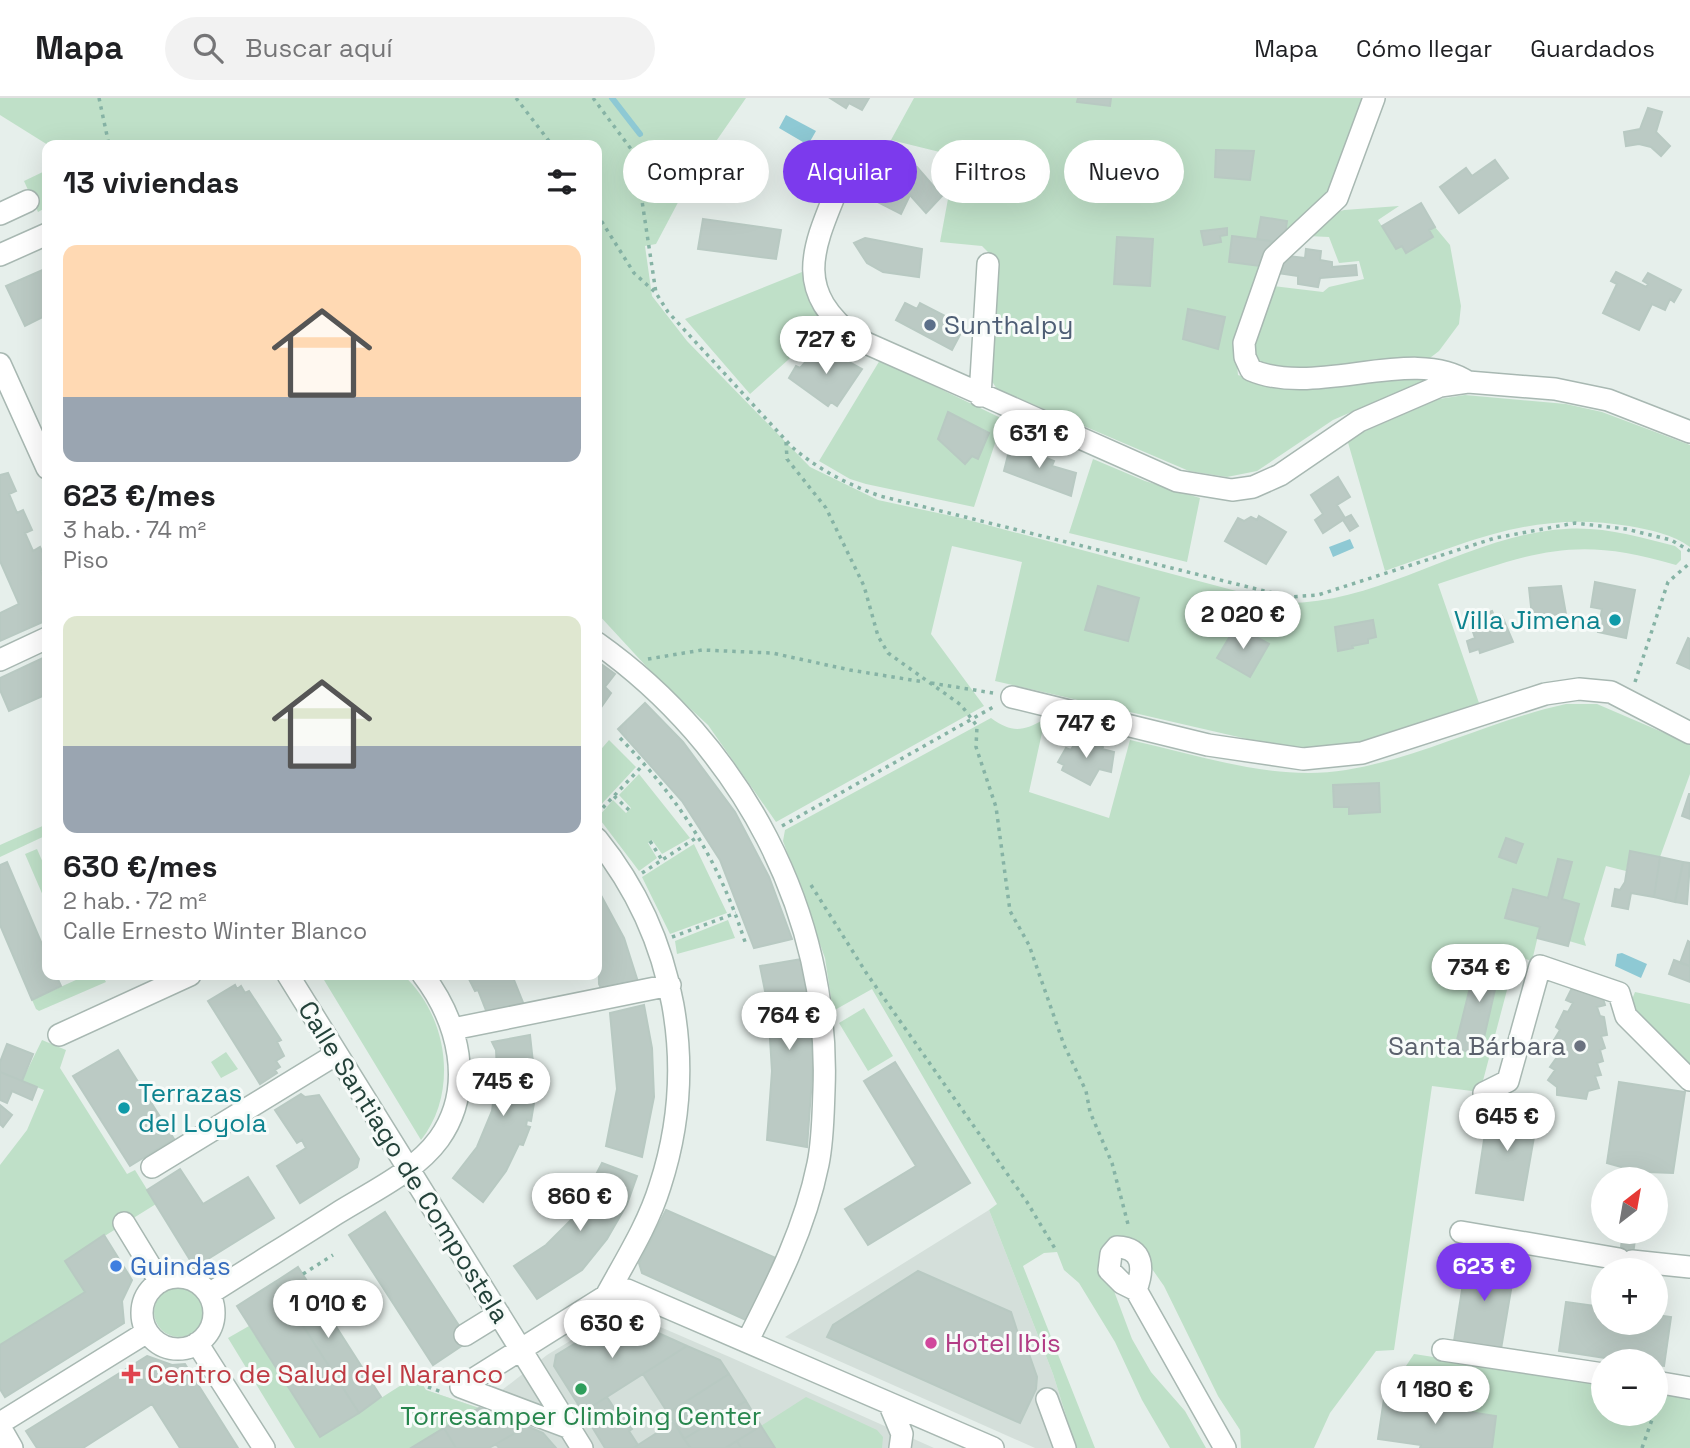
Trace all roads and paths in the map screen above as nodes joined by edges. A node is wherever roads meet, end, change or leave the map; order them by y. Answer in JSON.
{"nodes":[{"id":1,"x":99,"y":98,"type":"edge"},
{"id":2,"x":516,"y":98,"type":"edge"},
{"id":3,"x":593,"y":98,"type":"edge"},
{"id":4,"x":1374,"y":98,"type":"edge"},
{"id":5,"x":108,"y":140,"type":"edge"},
{"id":6,"x":548,"y":140,"type":"edge"},
{"id":7,"x":28,"y":201,"type":"dead end"},
{"id":8,"x":832,"y":203,"type":"edge"},
{"id":9,"x":0,"y":215,"type":"edge"},
{"id":10,"x":602,"y":222,"type":"edge"},
{"id":11,"x":42,"y":236,"type":"edge"},
{"id":12,"x":0,"y":255,"type":"edge"},
{"id":13,"x":988,"y":264,"type":"dead end"},
{"id":14,"x":656,"y":293,"type":"junction"},
{"id":15,"x":0,"y":364,"type":"edge"},
{"id":16,"x":1468,"y":382,"type":"junction"},
{"id":17,"x":980,"y":396,"type":"junction"},
{"id":18,"x":1690,"y":432,"type":"edge"},
{"id":19,"x":786,"y":440,"type":"junction"},
{"id":20,"x":42,"y":457,"type":"edge"},
{"id":21,"x":1690,"y":551,"type":"edge"},
{"id":22,"x":1690,"y":563,"type":"edge"},
{"id":23,"x":42,"y":640,"type":"edge"},
{"id":24,"x":602,"y":647,"type":"edge"},
{"id":25,"x":0,"y":660,"type":"edge"},
{"id":26,"x":622,"y":661,"type":"junction"},
{"id":27,"x":928,"y":682,"type":"junction"},
{"id":28,"x":1012,"y":697,"type":"junction"},
{"id":29,"x":1630,"y":701,"type":"junction"},
{"id":30,"x":972,"y":719,"type":"junction"},
{"id":31,"x":1690,"y":733,"type":"edge"},
{"id":32,"x":620,"y":738,"type":"dead end"},
{"id":33,"x":644,"y":764,"type":"junction"},
{"id":34,"x":614,"y":796,"type":"junction"},
{"id":35,"x":602,"y":809,"type":"edge"},
{"id":36,"x":629,"y":810,"type":"dead end"},
{"id":37,"x":766,"y":835,"type":"junction"},
{"id":38,"x":699,"y":836,"type":"junction"},
{"id":39,"x":650,"y":841,"type":"dead end"},
{"id":40,"x":602,"y":846,"type":"edge"},
{"id":41,"x":662,"y":860,"type":"junction"},
{"id":42,"x":637,"y":876,"type":"dead end"},
{"id":43,"x":806,"y":879,"type":"dead end"},
{"id":44,"x":736,"y":913,"type":"junction"},
{"id":45,"x":668,"y":939,"type":"dead end"},
{"id":46,"x":746,"y":945,"type":"dead end"},
{"id":47,"x":179,"y":980,"type":"edge"},
{"id":48,"x":291,"y":980,"type":"edge"},
{"id":49,"x":427,"y":980,"type":"edge"},
{"id":50,"x":670,"y":985,"type":"junction"},
{"id":51,"x":453,"y":1029,"type":"junction"},
{"id":52,"x":59,"y":1035,"type":"dead end"},
{"id":53,"x":335,"y":1055,"type":"junction"},
{"id":54,"x":1690,"y":1080,"type":"edge"},
{"id":55,"x":1484,"y":1093,"type":"dead end"},
{"id":56,"x":152,"y":1167,"type":"dead end"},
{"id":57,"x":407,"y":1170,"type":"junction"},
{"id":58,"x":124,"y":1223,"type":"dead end"},
{"id":59,"x":1461,"y":1232,"type":"dead end"},
{"id":60,"x":1129,"y":1247,"type":"junction"},
{"id":61,"x":1057,"y":1252,"type":"dead end"},
{"id":62,"x":333,"y":1255,"type":"dead end"},
{"id":63,"x":307,"y":1261,"type":"dead end"},
{"id":64,"x":312,"y":1268,"type":"junction"},
{"id":65,"x":1690,"y":1268,"type":"edge"},
{"id":66,"x":303,"y":1273,"type":"dead end"},
{"id":67,"x":160,"y":1282,"type":"junction"},
{"id":68,"x":1136,"y":1290,"type":"junction"},
{"id":69,"x":209,"y":1294,"type":"junction"},
{"id":70,"x":606,"y":1296,"type":"junction"},
{"id":71,"x":499,"y":1314,"type":"junction"},
{"id":72,"x":147,"y":1332,"type":"junction"},
{"id":73,"x":466,"y":1335,"type":"dead end"},
{"id":74,"x":748,"y":1340,"type":"junction"},
{"id":75,"x":197,"y":1343,"type":"junction"},
{"id":76,"x":522,"y":1349,"type":"junction"},
{"id":77,"x":1443,"y":1350,"type":"dead end"},
{"id":78,"x":1591,"y":1372,"type":"edge"},
{"id":79,"x":1668,"y":1384,"type":"edge"},
{"id":80,"x":1690,"y":1388,"type":"edge"},
{"id":81,"x":1047,"y":1399,"type":"dead end"},
{"id":82,"x":890,"y":1403,"type":"junction"},
{"id":83,"x":1650,"y":1426,"type":"edge"},
{"id":84,"x":570,"y":1429,"type":"junction"},
{"id":85,"x":5,"y":1435,"type":"edge"},
{"id":86,"x":264,"y":1448,"type":"edge"},
{"id":87,"x":582,"y":1448,"type":"edge"},
{"id":88,"x":900,"y":1448,"type":"edge"},
{"id":89,"x":993,"y":1448,"type":"edge"},
{"id":90,"x":1065,"y":1448,"type":"edge"},
{"id":91,"x":1225,"y":1448,"type":"edge"},
{"id":92,"x":1642,"y":1448,"type":"edge"}],
"edges":[{"from":1,"to":5,"type":"path"},
{"from":2,"to":6,"type":"path"},
{"from":3,"to":14,"type":"path"},
{"from":4,"to":16,"type":"street"},
{"from":7,"to":9,"type":"street"},
{"from":8,"to":17,"type":"street"},
{"from":10,"to":14,"type":"path"},
{"from":11,"to":12,"type":"street"},
{"from":13,"to":17,"type":"street"},
{"from":14,"to":19,"type":"path"},
{"from":15,"to":20,"type":"street"},
{"from":16,"to":17,"type":"street"},
{"from":16,"to":18,"type":"street"},
{"from":19,"to":21,"type":"path"},
{"from":19,"to":27,"type":"path"},
{"from":22,"to":29,"type":"path"},
{"from":23,"to":25,"type":"street"},
{"from":24,"to":26,"type":"street"},
{"from":26,"to":27,"type":"path"},
{"from":26,"to":37,"type":"street"},
{"from":27,"to":28,"type":"path"},
{"from":27,"to":30,"type":"path"},
{"from":28,"to":29,"type":"street"},
{"from":28,"to":30,"type":"path"},
{"from":29,"to":31,"type":"street"},
{"from":30,"to":37,"type":"path"},
{"from":30,"to":60,"type":"path"},
{"from":32,"to":33,"type":"path"},
{"from":33,"to":34,"type":"path"},
{"from":33,"to":38,"type":"path"},
{"from":34,"to":35,"type":"path"},
{"from":34,"to":36,"type":"path"},
{"from":37,"to":74,"type":"street"},
{"from":38,"to":41,"type":"path"},
{"from":38,"to":44,"type":"path"},
{"from":39,"to":41,"type":"path"},
{"from":40,"to":50,"type":"street"},
{"from":41,"to":42,"type":"path"},
{"from":43,"to":61,"type":"path"},
{"from":44,"to":45,"type":"path"},
{"from":44,"to":46,"type":"path"},
{"from":47,"to":52,"type":"street"},
{"from":48,"to":53,"type":"street","name":"Calle Santiago de Compostela"},
{"from":49,"to":51,"type":"street"},
{"from":50,"to":51,"type":"street"},
{"from":50,"to":70,"type":"street"},
{"from":51,"to":57,"type":"street"},
{"from":53,"to":56,"type":"street"},
{"from":53,"to":57,"type":"street","name":"Calle Santiago de Compostela"},
{"from":54,"to":55,"type":"street"},
{"from":57,"to":69,"type":"street"},
{"from":57,"to":71,"type":"street","name":"Calle Santiago de Compostela"},
{"from":58,"to":67,"type":"street"},
{"from":59,"to":65,"type":"street"},
{"from":60,"to":68,"type":"street"},
{"from":60,"to":68,"type":"street"},
{"from":62,"to":64,"type":"path"},
{"from":63,"to":64,"type":"path"},
{"from":64,"to":66,"type":"path"},
{"from":67,"to":69,"type":"street"},
{"from":67,"to":72,"type":"street"},
{"from":68,"to":91,"type":"street"},
{"from":69,"to":75,"type":"street"},
{"from":70,"to":74,"type":"street"},
{"from":70,"to":76,"type":"street"},
{"from":71,"to":73,"type":"street"},
{"from":71,"to":76,"type":"street","name":"Calle Santiago de Compostela"},
{"from":72,"to":75,"type":"street"},
{"from":72,"to":85,"type":"street"},
{"from":74,"to":82,"type":"street"},
{"from":75,"to":86,"type":"street"},
{"from":76,"to":84,"type":"street","name":"Calle Santiago de Compostela"},
{"from":76,"to":84,"type":"street"},
{"from":77,"to":78,"type":"street"},
{"from":79,"to":80,"type":"street"},
{"from":81,"to":90,"type":"street"},
{"from":82,"to":88,"type":"street"},
{"from":82,"to":89,"type":"street"},
{"from":83,"to":92,"type":"path"},
{"from":84,"to":87,"type":"street","name":"Calle Santiago de Compostela"}]}
